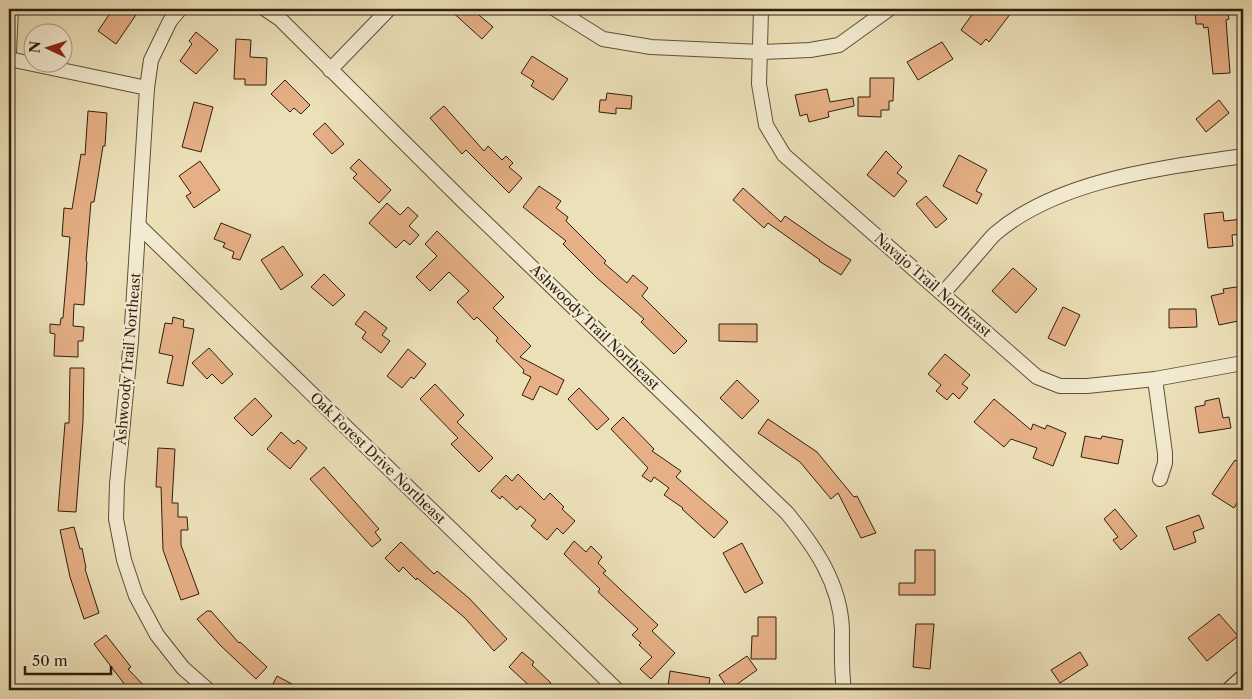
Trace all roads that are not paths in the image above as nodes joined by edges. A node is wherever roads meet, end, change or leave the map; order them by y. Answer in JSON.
{"nodes":[{"id":1,"x":11,"y":9,"type":"edge"},
{"id":2,"x":180,"y":9,"type":"edge"},
{"id":3,"x":264,"y":9,"type":"edge"},
{"id":4,"x":390,"y":9,"type":"edge"},
{"id":5,"x":555,"y":9,"type":"edge"},
{"id":6,"x":761,"y":9,"type":"edge"},
{"id":7,"x":889,"y":9,"type":"edge"},
{"id":8,"x":761,"y":52,"type":"junction"},
{"id":9,"x":9,"y":53,"type":"edge"},
{"id":10,"x":9,"y":59,"type":"edge"},
{"id":11,"x":330,"y":70,"type":"junction"},
{"id":12,"x":146,"y":88,"type":"junction"},
{"id":13,"x":1243,"y":156,"type":"edge"},
{"id":14,"x":139,"y":226,"type":"junction"},
{"id":15,"x":943,"y":294,"type":"junction"},
{"id":16,"x":1243,"y":363,"type":"edge"},
{"id":17,"x":1155,"y":379,"type":"junction"},
{"id":18,"x":1160,"y":479,"type":"dead end"},
{"id":19,"x":208,"y":690,"type":"edge"},
{"id":20,"x":617,"y":690,"type":"edge"},
{"id":21,"x":843,"y":690,"type":"edge"}],
"edges":[{"from":1,"to":9,"type":"street"},
{"from":2,"to":12,"type":"street","name":"Ashwoody Trail Northeast"},
{"from":3,"to":11,"type":"street","name":"Ashwoody Trail Northeast"},
{"from":4,"to":11,"type":"street"},
{"from":5,"to":8,"type":"street"},
{"from":6,"to":8,"type":"street","name":"Navajo Trail Northeast"},
{"from":7,"to":8,"type":"street"},
{"from":8,"to":15,"type":"street","name":"Navajo Trail Northeast"},
{"from":10,"to":12,"type":"street"},
{"from":11,"to":21,"type":"street","name":"Ashwoody Trail Northeast"},
{"from":12,"to":14,"type":"street","name":"Ashwoody Trail Northeast"},
{"from":13,"to":15,"type":"street"},
{"from":14,"to":19,"type":"street","name":"Ashwoody Trail Northeast"},
{"from":14,"to":20,"type":"street","name":"Oak Forest Drive Northeast"},
{"from":15,"to":17,"type":"street","name":"Navajo Trail Northeast"},
{"from":16,"to":17,"type":"street","name":"Navajo Trail Northeast"},
{"from":17,"to":18,"type":"street"}]}
